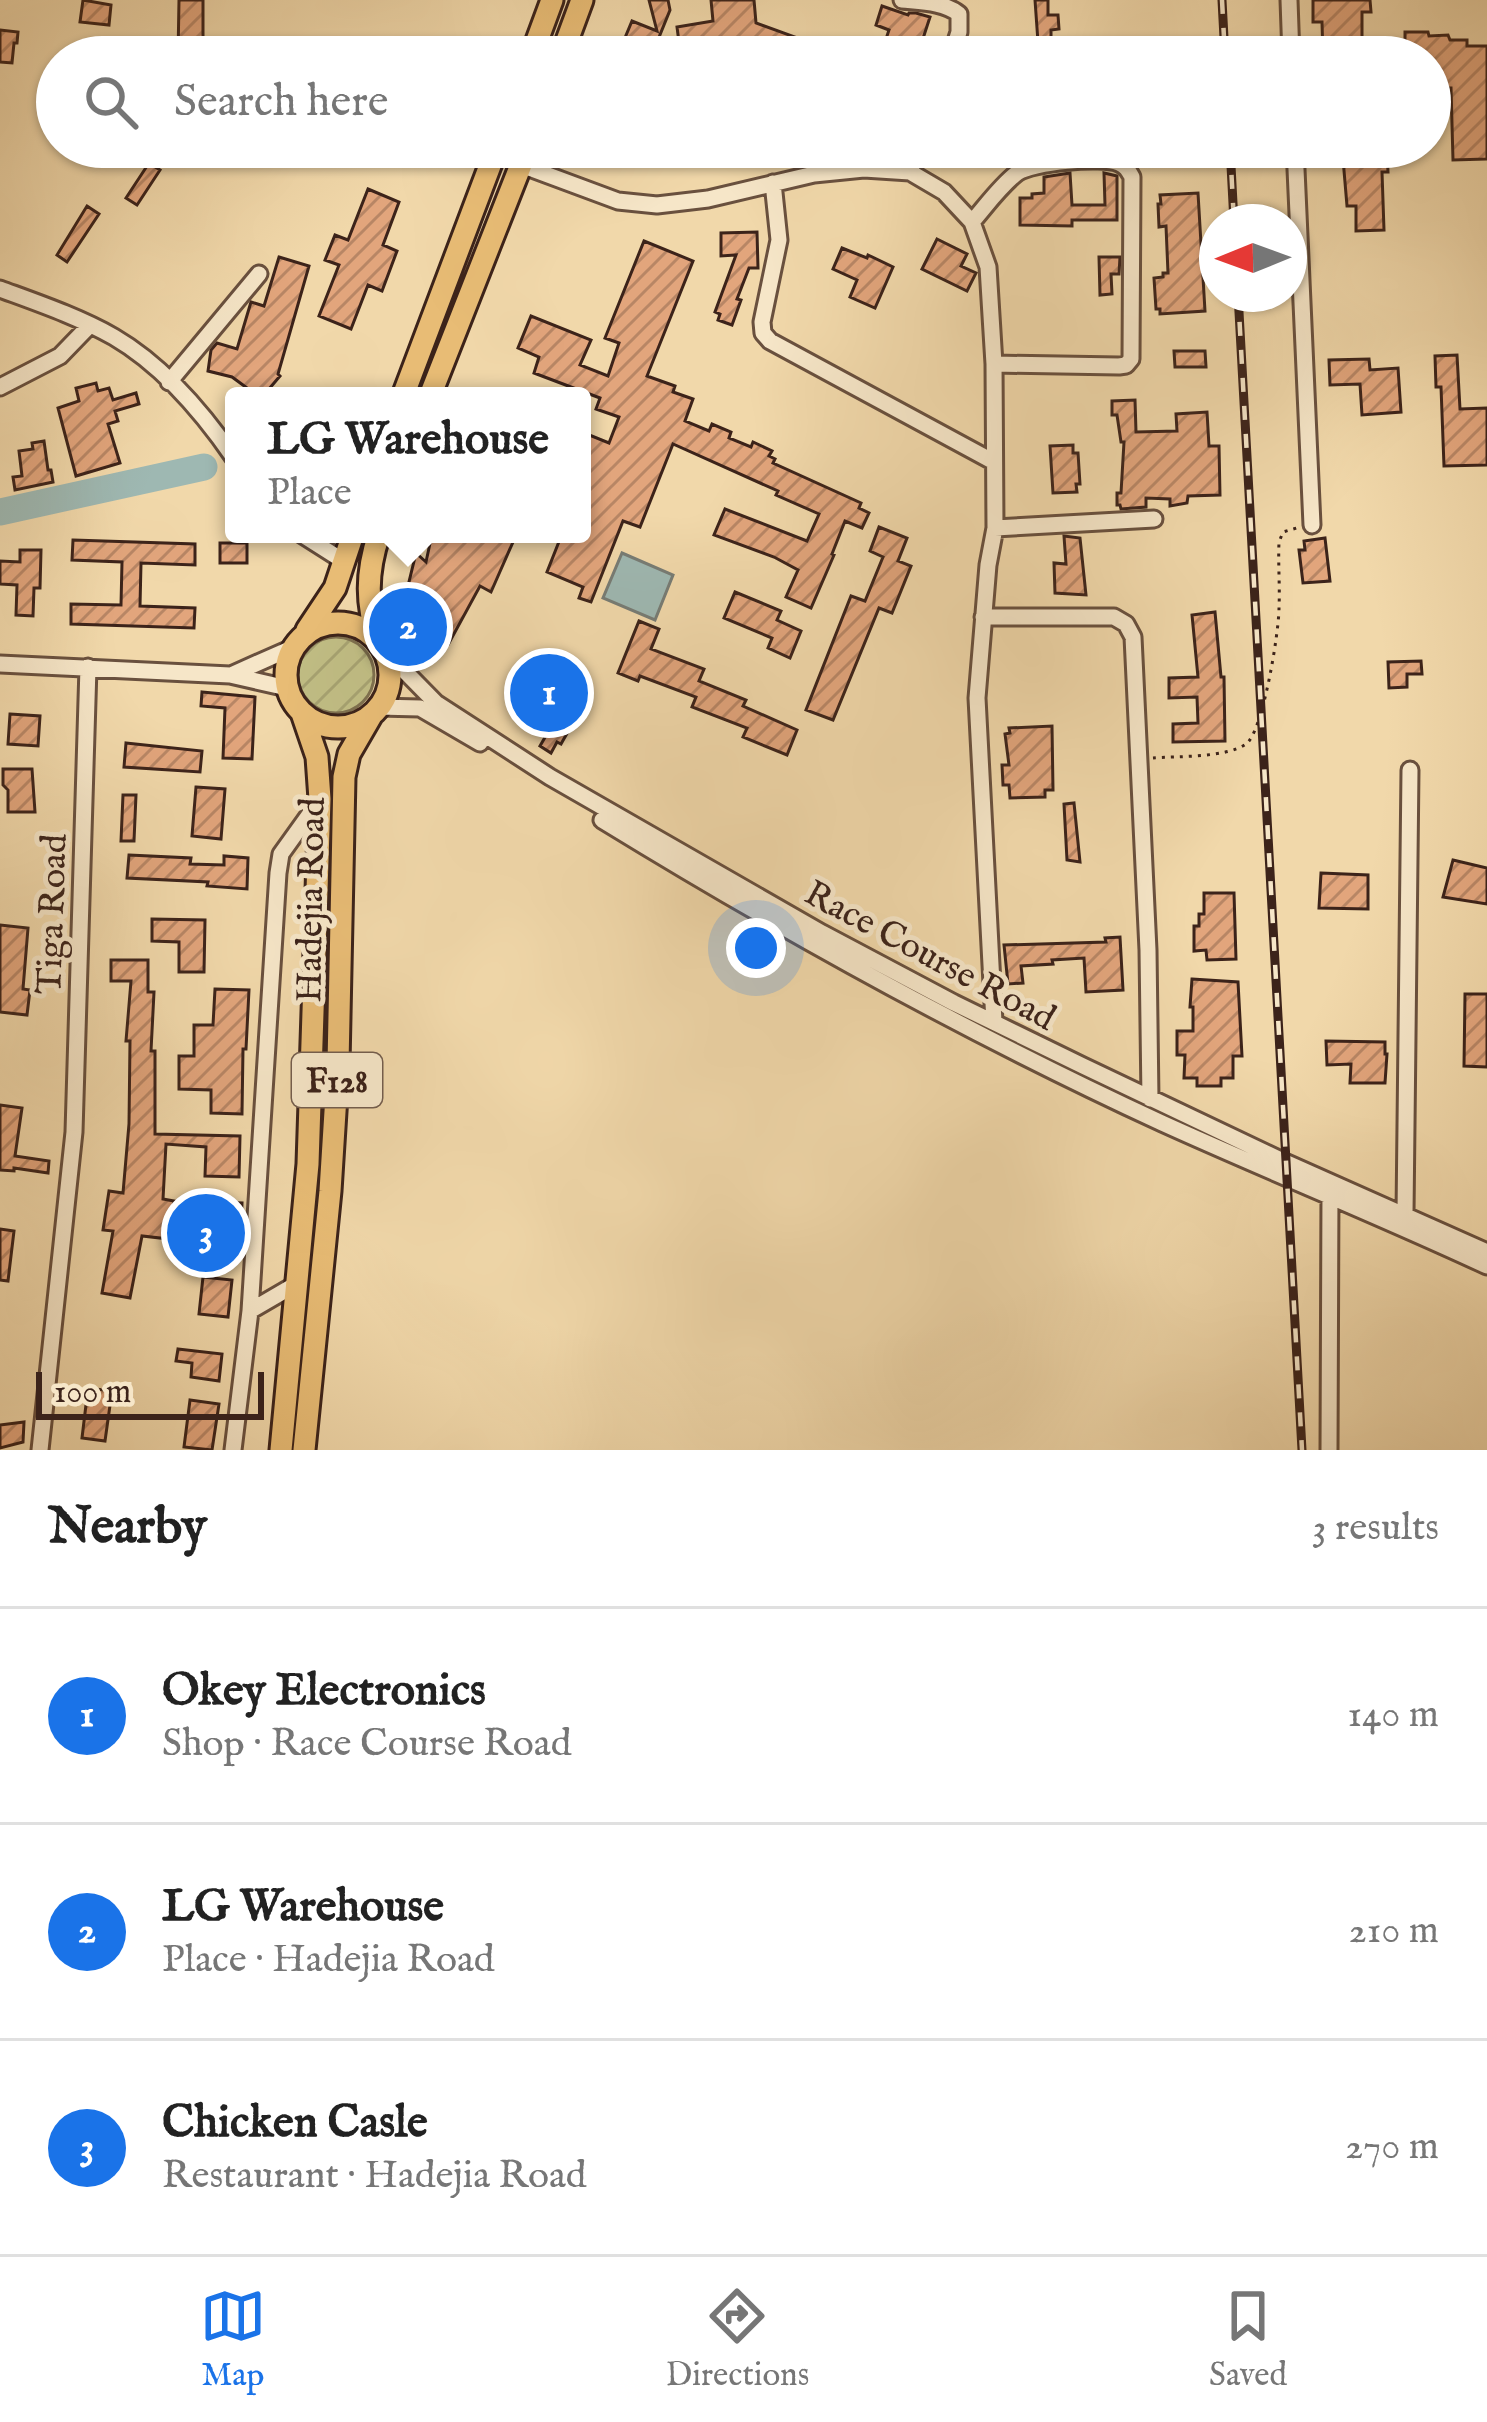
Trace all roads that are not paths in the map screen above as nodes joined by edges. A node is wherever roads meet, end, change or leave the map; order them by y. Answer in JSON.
{"nodes":[{"id":1,"x":552,"y":0,"type":"edge"},
{"id":2,"x":582,"y":0,"type":"edge"},
{"id":3,"x":902,"y":0,"type":"edge"},
{"id":4,"x":1288,"y":0,"type":"edge"},
{"id":5,"x":539,"y":36,"type":"edge"},
{"id":6,"x":569,"y":36,"type":"edge"},
{"id":7,"x":958,"y":36,"type":"edge"},
{"id":8,"x":1290,"y":36,"type":"edge"},
{"id":9,"x":489,"y":168,"type":"edge"},
{"id":10,"x":519,"y":168,"type":"edge"},
{"id":11,"x":549,"y":168,"type":"edge"},
{"id":12,"x":911,"y":168,"type":"edge"},
{"id":13,"x":1026,"y":168,"type":"edge"},
{"id":14,"x":1124,"y":168,"type":"edge"},
{"id":15,"x":1296,"y":168,"type":"edge"},
{"id":16,"x":910,"y":172,"type":"junction"},
{"id":17,"x":773,"y":183,"type":"junction"},
{"id":18,"x":972,"y":222,"type":"junction"},
{"id":19,"x":259,"y":274,"type":"dead end"},
{"id":20,"x":0,"y":289,"type":"edge"},
{"id":21,"x":89,"y":326,"type":"junction"},
{"id":22,"x":994,"y":364,"type":"junction"},
{"id":23,"x":169,"y":382,"type":"junction"},
{"id":24,"x":0,"y":387,"type":"edge"},
{"id":25,"x":407,"y":387,"type":"edge"},
{"id":26,"x":434,"y":387,"type":"edge"},
{"id":27,"x":225,"y":446,"type":"edge"},
{"id":28,"x":994,"y":463,"type":"junction"},
{"id":29,"x":1154,"y":520,"type":"dead end"},
{"id":30,"x":1312,"y":525,"type":"road end"},
{"id":31,"x":995,"y":528,"type":"junction"},
{"id":32,"x":315,"y":543,"type":"edge"},
{"id":33,"x":350,"y":543,"type":"edge"},
{"id":34,"x":378,"y":543,"type":"edge"},
{"id":35,"x":345,"y":562,"type":"junction"},
{"id":36,"x":982,"y":616,"type":"junction"},
{"id":37,"x":298,"y":641,"type":"junction"},
{"id":38,"x":381,"y":646,"type":"junction"},
{"id":39,"x":0,"y":664,"type":"edge"},
{"id":40,"x":88,"y":667,"type":"junction"},
{"id":41,"x":230,"y":675,"type":"junction"},
{"id":42,"x":287,"y":688,"type":"junction"},
{"id":43,"x":374,"y":711,"type":"junction"},
{"id":44,"x":302,"y":713,"type":"junction"},
{"id":45,"x":1411,"y":770,"type":"dead end"},
{"id":46,"x":320,"y":799,"type":"junction"},
{"id":47,"x":994,"y":1022,"type":"junction"},
{"id":48,"x":1150,"y":1099,"type":"junction"},
{"id":49,"x":1330,"y":1188,"type":"junction"},
{"id":50,"x":1405,"y":1214,"type":"junction"},
{"id":51,"x":1487,"y":1252,"type":"edge"},
{"id":52,"x":1487,"y":1266,"type":"edge"},
{"id":53,"x":298,"y":1283,"type":"junction"},
{"id":54,"x":250,"y":1311,"type":"junction"},
{"id":55,"x":40,"y":1450,"type":"edge"},
{"id":56,"x":233,"y":1450,"type":"edge"},
{"id":57,"x":280,"y":1450,"type":"edge"},
{"id":58,"x":304,"y":1450,"type":"edge"},
{"id":59,"x":1329,"y":1450,"type":"edge"}],
"edges":[{"from":1,"to":5,"type":"main road"},
{"from":2,"to":6,"type":"main road"},
{"from":3,"to":7,"type":"street"},
{"from":4,"to":8,"type":"street"},
{"from":9,"to":25,"type":"main road"},
{"from":10,"to":26,"type":"main road"},
{"from":11,"to":17,"type":"street"},
{"from":12,"to":16,"type":"street"},
{"from":13,"to":18,"type":"street"},
{"from":14,"to":22,"type":"street"},
{"from":15,"to":30,"type":"street"},
{"from":16,"to":17,"type":"street"},
{"from":16,"to":18,"type":"street"},
{"from":17,"to":28,"type":"street"},
{"from":18,"to":22,"type":"street"},
{"from":19,"to":23,"type":"street"},
{"from":20,"to":21,"type":"street"},
{"from":21,"to":23,"type":"street"},
{"from":21,"to":24,"type":"street"},
{"from":22,"to":28,"type":"street"},
{"from":23,"to":27,"type":"street"},
{"from":28,"to":31,"type":"street"},
{"from":29,"to":31,"type":"street"},
{"from":31,"to":36,"type":"street"},
{"from":32,"to":35,"type":"street"},
{"from":33,"to":35,"type":"main road"},
{"from":34,"to":38,"type":"main road","number":"F128"},
{"from":35,"to":37,"type":"main road"},
{"from":36,"to":47,"type":"street"},
{"from":36,"to":48,"type":"street"},
{"from":37,"to":38,"type":"main road"},
{"from":37,"to":41,"type":"street"},
{"from":37,"to":42,"type":"main road"},
{"from":38,"to":43,"type":"main road","number":"F128"},
{"from":38,"to":47,"type":"street","name":"Race Course Road"},
{"from":39,"to":40,"type":"street"},
{"from":40,"to":41,"type":"street"},
{"from":40,"to":55,"type":"street","name":"Tiga Road"},
{"from":41,"to":42,"type":"street"},
{"from":42,"to":44,"type":"main road","number":"F128"},
{"from":43,"to":44,"type":"main road"},
{"from":43,"to":49,"type":"street","name":"Race Course Road"},
{"from":43,"to":58,"type":"main road","name":"Hadejia Road","number":"F128"},
{"from":44,"to":46,"type":"main road","name":"Hadejia Road","number":"F128"},
{"from":45,"to":50,"type":"street"},
{"from":46,"to":53,"type":"main road","name":"Hadejia Road","number":"F128"},
{"from":46,"to":54,"type":"street"},
{"from":47,"to":48,"type":"street","name":"Race Course Road"},
{"from":48,"to":49,"type":"street","name":"Race Course Road"},
{"from":49,"to":50,"type":"street","name":"Race Course Road"},
{"from":49,"to":52,"type":"street","name":"Race Course Road"},
{"from":49,"to":59,"type":"street"},
{"from":50,"to":51,"type":"street","name":"Race Course Road"},
{"from":53,"to":54,"type":"street"},
{"from":53,"to":57,"type":"main road","name":"Hadejia Road","number":"F128"},
{"from":54,"to":56,"type":"street"}]}
